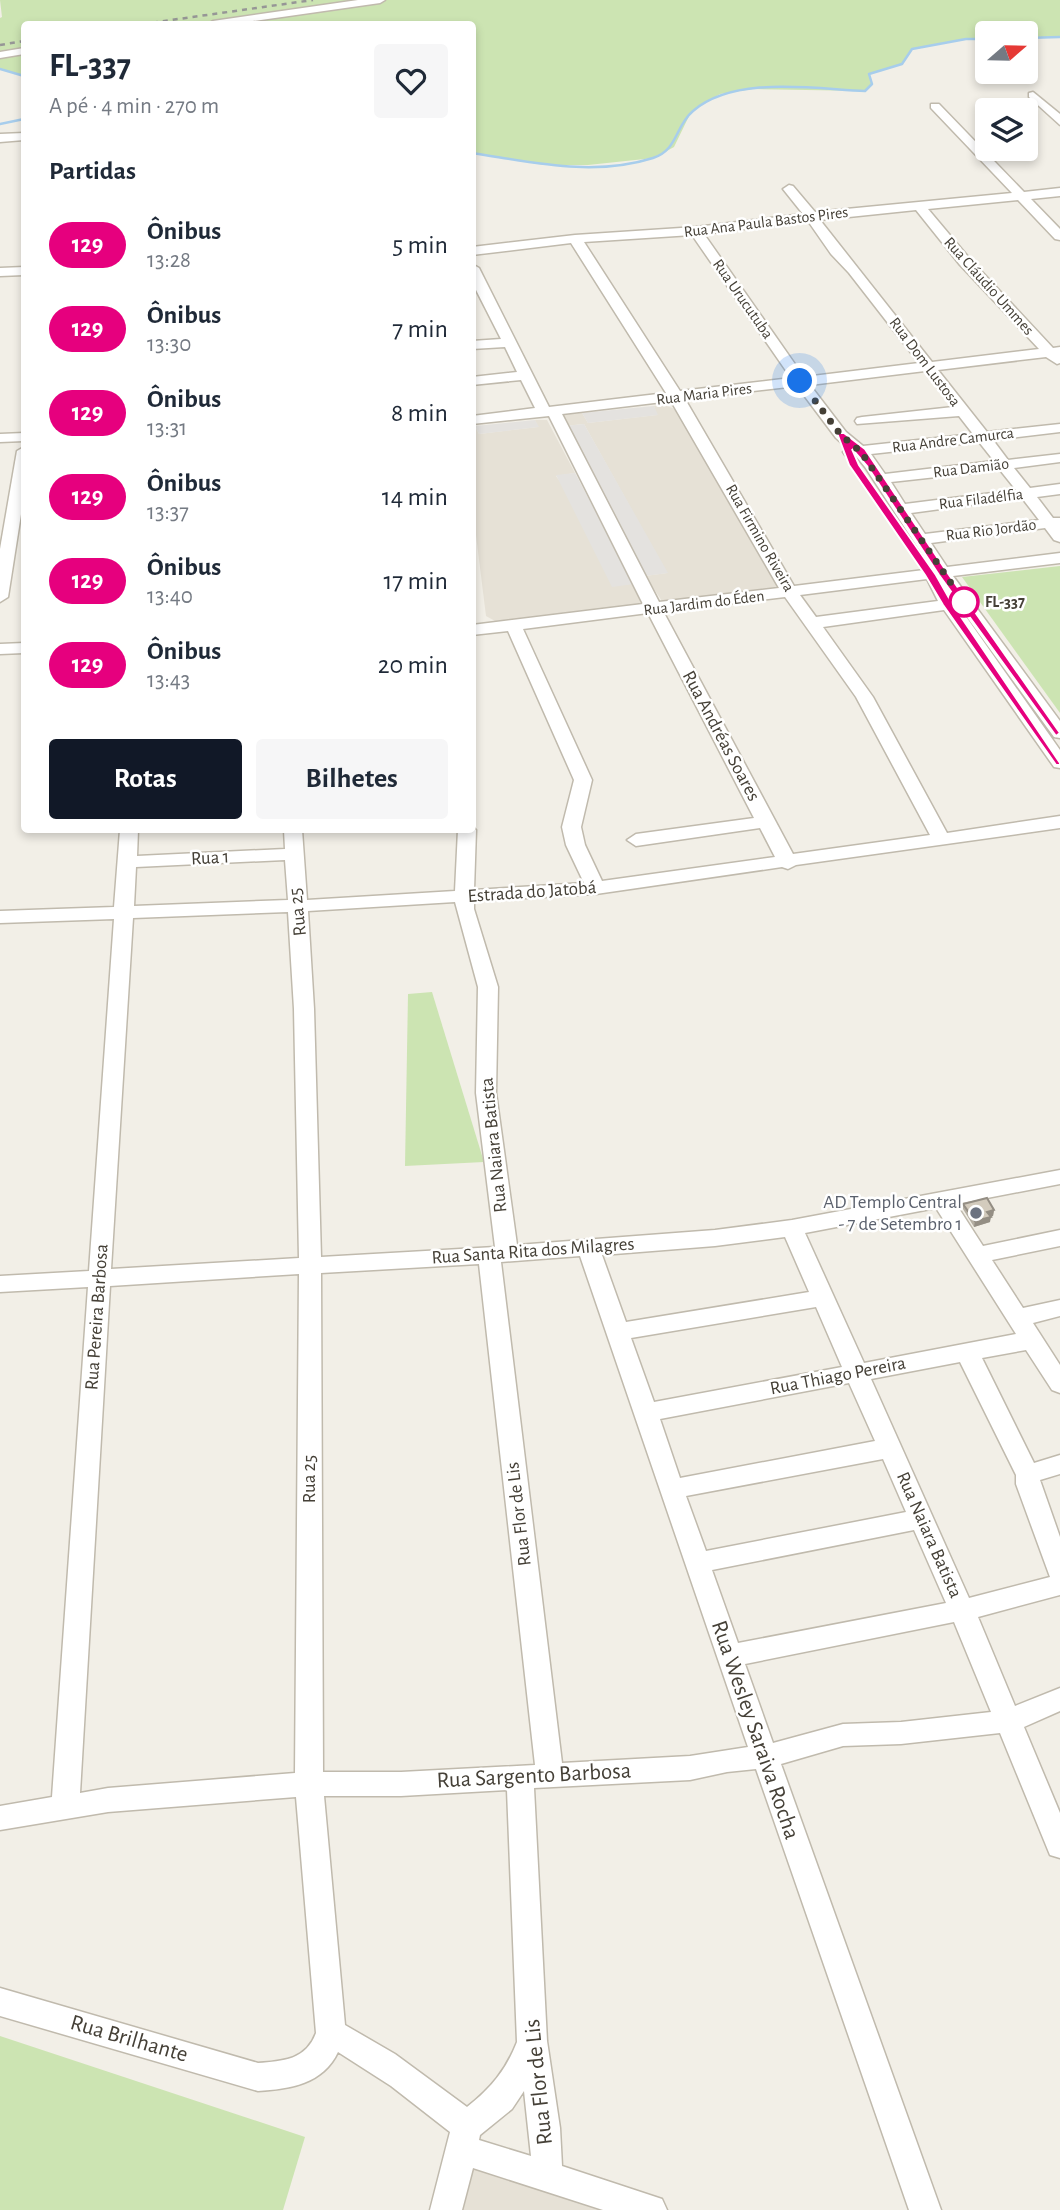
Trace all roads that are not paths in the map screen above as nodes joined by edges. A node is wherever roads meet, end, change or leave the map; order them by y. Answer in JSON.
{"nodes":[{"id":1,"x":380,"y":0,"type":"edge"},
{"id":2,"x":233,"y":21,"type":"edge"},
{"id":3,"x":21,"y":52,"type":"edge"},
{"id":4,"x":0,"y":55,"type":"edge"},
{"id":5,"x":1033,"y":95,"type":"dead end"},
{"id":6,"x":935,"y":106,"type":"dead end"},
{"id":7,"x":1060,"y":121,"type":"edge"},
{"id":8,"x":21,"y":137,"type":"edge"},
{"id":9,"x":0,"y":138,"type":"edge"},
{"id":10,"x":789,"y":189,"type":"dead end"},
{"id":11,"x":1060,"y":192,"type":"edge"},
{"id":12,"x":1021,"y":195,"type":"junction"},
{"id":13,"x":920,"y":207,"type":"junction"},
{"id":14,"x":812,"y":217,"type":"junction"},
{"id":15,"x":696,"y":231,"type":"junction"},
{"id":16,"x":1060,"y":236,"type":"edge"},
{"id":17,"x":575,"y":239,"type":"junction"},
{"id":18,"x":476,"y":251,"type":"edge"},
{"id":19,"x":21,"y":271,"type":"edge"},
{"id":20,"x":0,"y":272,"type":"edge"},
{"id":21,"x":476,"y":276,"type":"edge"},
{"id":22,"x":509,"y":342,"type":"junction"},
{"id":23,"x":476,"y":345,"type":"edge"},
{"id":24,"x":1057,"y":357,"type":"edge"},
{"id":25,"x":928,"y":365,"type":"junction"},
{"id":26,"x":526,"y":375,"type":"junction"},
{"id":27,"x":476,"y":381,"type":"edge"},
{"id":28,"x":800,"y":381,"type":"junction"},
{"id":29,"x":676,"y":397,"type":"junction"},
{"id":30,"x":961,"y":411,"type":"junction"},
{"id":31,"x":549,"y":413,"type":"junction"},
{"id":32,"x":476,"y":420,"type":"edge"},
{"id":33,"x":862,"y":421,"type":"dead end"},
{"id":34,"x":1060,"y":428,"type":"edge"},
{"id":35,"x":21,"y":437,"type":"edge"},
{"id":36,"x":982,"y":437,"type":"junction"},
{"id":37,"x":0,"y":438,"type":"edge"},
{"id":38,"x":854,"y":452,"type":"junction"},
{"id":39,"x":1060,"y":458,"type":"edge"},
{"id":40,"x":1003,"y":464,"type":"junction"},
{"id":41,"x":21,"y":469,"type":"edge"},
{"id":42,"x":881,"y":479,"type":"junction"},
{"id":43,"x":1060,"y":489,"type":"edge"},
{"id":44,"x":1026,"y":494,"type":"junction"},
{"id":45,"x":902,"y":509,"type":"junction"},
{"id":46,"x":1055,"y":522,"type":"edge"},
{"id":47,"x":1060,"y":537,"type":"edge"},
{"id":48,"x":921,"y":539,"type":"junction"},
{"id":49,"x":1060,"y":558,"type":"edge"},
{"id":50,"x":937,"y":574,"type":"junction"},
{"id":51,"x":790,"y":592,"type":"junction"},
{"id":52,"x":0,"y":597,"type":"edge"},
{"id":53,"x":948,"y":605,"type":"junction"},
{"id":54,"x":656,"y":609,"type":"junction"},
{"id":55,"x":812,"y":624,"type":"junction"},
{"id":56,"x":514,"y":626,"type":"junction"},
{"id":57,"x":476,"y":630,"type":"edge"},
{"id":58,"x":21,"y":648,"type":"edge"},
{"id":59,"x":0,"y":649,"type":"edge"},
{"id":60,"x":1060,"y":733,"type":"edge"},
{"id":61,"x":1060,"y":763,"type":"edge"},
{"id":62,"x":766,"y":822,"type":"junction"},
{"id":63,"x":1060,"y":822,"type":"edge"},
{"id":64,"x":129,"y":833,"type":"edge"},
{"id":65,"x":293,"y":833,"type":"edge"},
{"id":66,"x":467,"y":833,"type":"edge"},
{"id":67,"x":941,"y":839,"type":"junction"},
{"id":68,"x":636,"y":840,"type":"dead end"},
{"id":69,"x":293,"y":854,"type":"junction"},
{"id":70,"x":127,"y":862,"type":"junction"},
{"id":71,"x":789,"y":863,"type":"junction"},
{"id":72,"x":596,"y":888,"type":"junction"},
{"id":73,"x":465,"y":896,"type":"junction"},
{"id":74,"x":296,"y":906,"type":"junction"},
{"id":75,"x":122,"y":911,"type":"junction"},
{"id":76,"x":0,"y":917,"type":"edge"},
{"id":77,"x":1060,"y":1177,"type":"edge"},
{"id":78,"x":941,"y":1199,"type":"junction"},
{"id":79,"x":792,"y":1228,"type":"junction"},
{"id":80,"x":1060,"y":1238,"type":"edge"},
{"id":81,"x":589,"y":1249,"type":"junction"},
{"id":82,"x":498,"y":1254,"type":"junction"},
{"id":83,"x":976,"y":1255,"type":"junction"},
{"id":84,"x":310,"y":1266,"type":"junction"},
{"id":85,"x":100,"y":1279,"type":"junction"},
{"id":86,"x":0,"y":1283,"type":"edge"},
{"id":87,"x":823,"y":1298,"type":"junction"},
{"id":88,"x":1060,"y":1308,"type":"edge"},
{"id":89,"x":1017,"y":1318,"type":"junction"},
{"id":90,"x":617,"y":1332,"type":"junction"},
{"id":91,"x":1032,"y":1340,"type":"junction"},
{"id":92,"x":967,"y":1352,"type":"junction"},
{"id":93,"x":858,"y":1372,"type":"junction"},
{"id":94,"x":1060,"y":1384,"type":"edge"},
{"id":95,"x":645,"y":1413,"type":"junction"},
{"id":96,"x":890,"y":1448,"type":"junction"},
{"id":97,"x":1060,"y":1464,"type":"edge"},
{"id":98,"x":1028,"y":1475,"type":"junction"},
{"id":99,"x":672,"y":1489,"type":"junction"},
{"id":100,"x":922,"y":1519,"type":"junction"},
{"id":101,"x":698,"y":1563,"type":"junction"},
{"id":102,"x":1060,"y":1571,"type":"edge"},
{"id":103,"x":1060,"y":1586,"type":"edge"},
{"id":104,"x":962,"y":1610,"type":"junction"},
{"id":105,"x":729,"y":1656,"type":"junction"},
{"id":106,"x":1060,"y":1699,"type":"edge"},
{"id":107,"x":1009,"y":1721,"type":"junction"},
{"id":108,"x":764,"y":1757,"type":"junction"},
{"id":109,"x":550,"y":1775,"type":"junction"},
{"id":110,"x":520,"y":1779,"type":"junction"},
{"id":111,"x":309,"y":1784,"type":"junction"},
{"id":112,"x":65,"y":1805,"type":"junction"},
{"id":113,"x":0,"y":1818,"type":"edge"},
{"id":114,"x":1060,"y":1846,"type":"edge"},
{"id":115,"x":0,"y":2002,"type":"edge"},
{"id":116,"x":331,"y":2033,"type":"junction"},
{"id":117,"x":532,"y":2041,"type":"junction"},
{"id":118,"x":464,"y":2141,"type":"junction"},
{"id":119,"x":547,"y":2175,"type":"junction"},
{"id":120,"x":446,"y":2210,"type":"edge"},
{"id":121,"x":651,"y":2210,"type":"edge"},
{"id":122,"x":925,"y":2210,"type":"edge"}],
"edges":[{"from":1,"to":2,"type":"street"},
{"from":3,"to":4,"type":"street"},
{"from":5,"to":7,"type":"street"},
{"from":6,"to":12,"type":"street"},
{"from":8,"to":9,"type":"street"},
{"from":10,"to":14,"type":"street","name":"Rua Dom Lustosa"},
{"from":11,"to":12,"type":"street","name":"Rua Ana Paula Bastos Pires"},
{"from":12,"to":13,"type":"street","name":"Rua Ana Paula Bastos Pires"},
{"from":12,"to":16,"type":"street"},
{"from":13,"to":14,"type":"street","name":"Rua Ana Paula Bastos Pires"},
{"from":13,"to":24,"type":"street","name":"Rua Cláudio Ummes"},
{"from":14,"to":15,"type":"street","name":"Rua Ana Paula Bastos Pires"},
{"from":14,"to":25,"type":"street","name":"Rua Dom Lustosa"},
{"from":15,"to":17,"type":"street","name":"Rua Ana Paula Bastos Pires"},
{"from":15,"to":28,"type":"street","name":"Rua Urucutuba"},
{"from":17,"to":18,"type":"street","name":"Rua Ana Paula Bastos Pires"},
{"from":17,"to":29,"type":"street","name":"Rua Firmino Riveira"},
{"from":19,"to":20,"type":"street"},
{"from":21,"to":22,"type":"street"},
{"from":22,"to":23,"type":"street"},
{"from":22,"to":26,"type":"street"},
{"from":24,"to":25,"type":"street","name":"Rua Maria Pires"},
{"from":25,"to":28,"type":"street","name":"Rua Maria Pires"},
{"from":25,"to":30,"type":"street","name":"Rua Dom Lustosa"},
{"from":26,"to":27,"type":"street"},
{"from":26,"to":31,"type":"street"},
{"from":28,"to":29,"type":"street","name":"Rua Maria Pires"},
{"from":28,"to":38,"type":"street","name":"Rua Urucutuba"},
{"from":29,"to":31,"type":"street","name":"Rua Maria Pires"},
{"from":29,"to":51,"type":"street","name":"Rua Firmino Riveira"},
{"from":30,"to":33,"type":"street"},
{"from":30,"to":36,"type":"street","name":"Rua Dom Lustosa"},
{"from":31,"to":32,"type":"street","name":"Rua Maria Pires"},
{"from":31,"to":54,"type":"street","name":"Rua Andréas Soares"},
{"from":34,"to":36,"type":"street","name":"Rua Andre Camurca"},
{"from":35,"to":37,"type":"street"},
{"from":36,"to":38,"type":"street","name":"Rua Andre Camurca"},
{"from":36,"to":40,"type":"street","name":"Rua Dom Lustosa"},
{"from":38,"to":42,"type":"street","name":"Rua Urucutuba"},
{"from":38,"to":50,"type":"street","name":"Rua Urucutuba"},
{"from":39,"to":40,"type":"street","name":"Rua Damião"},
{"from":40,"to":42,"type":"street","name":"Rua Damião"},
{"from":40,"to":44,"type":"street","name":"Rua Dom Lustosa"},
{"from":41,"to":52,"type":"street"},
{"from":42,"to":45,"type":"street","name":"Rua Urucutuba"},
{"from":43,"to":44,"type":"street","name":"Rua Filadélfia"},
{"from":44,"to":45,"type":"street","name":"Rua Filadélfia"},
{"from":44,"to":46,"type":"street","name":"Rua Dom Lustosa"},
{"from":45,"to":48,"type":"street","name":"Rua Urucutuba"},
{"from":46,"to":47,"type":"street","name":"Rua Dom Lustosa"},
{"from":46,"to":48,"type":"street","name":"Rua Rio Jordão"},
{"from":48,"to":50,"type":"street","name":"Rua Urucutuba"},
{"from":49,"to":50,"type":"street","name":"Rua Jardim do Éden"},
{"from":50,"to":51,"type":"street","name":"Rua Jardim do Éden"},
{"from":50,"to":53,"type":"street","name":"Rua Urucutuba"},
{"from":50,"to":60,"type":"street","name":"Rua Urucutuba"},
{"from":51,"to":54,"type":"street","name":"Rua Jardim do Éden"},
{"from":51,"to":55,"type":"street","name":"Rua Firmino Riveira"},
{"from":53,"to":55,"type":"street"},
{"from":53,"to":61,"type":"street","name":"Rua Urucutuba"},
{"from":54,"to":56,"type":"street","name":"Rua Jardim do Éden"},
{"from":54,"to":62,"type":"street","name":"Rua Andréas Soares"},
{"from":55,"to":67,"type":"street","name":"Rua Firmino Riveira"},
{"from":56,"to":57,"type":"street","name":"Rua Jardim do Éden"},
{"from":56,"to":72,"type":"street"},
{"from":58,"to":59,"type":"street"},
{"from":62,"to":68,"type":"street"},
{"from":62,"to":71,"type":"street","name":"Rua Andréas Soares"},
{"from":63,"to":67,"type":"street","name":"Estrada do Jatobá"},
{"from":64,"to":70,"type":"street","name":"Rua Pereira Barbosa"},
{"from":65,"to":69,"type":"street","name":"Rua 25"},
{"from":66,"to":73,"type":"street","name":"Rua Naiara Batista"},
{"from":67,"to":71,"type":"street","name":"Estrada do Jatobá"},
{"from":69,"to":70,"type":"street","name":"Rua 1"},
{"from":69,"to":74,"type":"street","name":"Rua 25"},
{"from":70,"to":75,"type":"street","name":"Rua Pereira Barbosa"},
{"from":71,"to":72,"type":"street","name":"Estrada do Jatobá"},
{"from":72,"to":73,"type":"street","name":"Estrada do Jatobá"},
{"from":73,"to":74,"type":"street","name":"Estrada do Jatobá"},
{"from":73,"to":82,"type":"street","name":"Rua Naiara Batista"},
{"from":74,"to":75,"type":"street","name":"Estrada do Jatobá"},
{"from":74,"to":84,"type":"street","name":"Rua 25"},
{"from":75,"to":76,"type":"street","name":"Estrada do Jatobá"},
{"from":75,"to":85,"type":"street","name":"Rua Pereira Barbosa"},
{"from":77,"to":78,"type":"street","name":"Rua Santa Rita dos Milagres"},
{"from":78,"to":79,"type":"street","name":"Rua Santa Rita dos Milagres"},
{"from":78,"to":83,"type":"street"},
{"from":79,"to":81,"type":"street","name":"Rua Santa Rita dos Milagres"},
{"from":79,"to":87,"type":"street","name":"Rua Naiara Batista"},
{"from":80,"to":83,"type":"street"},
{"from":81,"to":82,"type":"street","name":"Rua Santa Rita dos Milagres"},
{"from":81,"to":90,"type":"street","name":"Rua Wesley Saraiva Rocha"},
{"from":82,"to":84,"type":"street","name":"Rua Santa Rita dos Milagres"},
{"from":82,"to":109,"type":"street","name":"Rua Flor de Lis"},
{"from":83,"to":89,"type":"street"},
{"from":84,"to":85,"type":"street","name":"Rua Santa Rita dos Milagres"},
{"from":84,"to":111,"type":"street","name":"Rua 25"},
{"from":85,"to":86,"type":"street","name":"Rua Santa Rita dos Milagres"},
{"from":85,"to":112,"type":"street","name":"Rua Pereira Barbosa"},
{"from":87,"to":90,"type":"street"},
{"from":87,"to":93,"type":"street","name":"Rua Naiara Batista"},
{"from":88,"to":89,"type":"street"},
{"from":89,"to":91,"type":"street"},
{"from":90,"to":95,"type":"street","name":"Rua Wesley Saraiva Rocha"},
{"from":91,"to":92,"type":"street","name":"Rua Thiago Pereira"},
{"from":91,"to":94,"type":"street"},
{"from":92,"to":93,"type":"street","name":"Rua Thiago Pereira"},
{"from":92,"to":98,"type":"street"},
{"from":93,"to":95,"type":"street","name":"Rua Thiago Pereira"},
{"from":93,"to":96,"type":"street","name":"Rua Naiara Batista"},
{"from":95,"to":99,"type":"street","name":"Rua Wesley Saraiva Rocha"},
{"from":96,"to":99,"type":"street"},
{"from":96,"to":100,"type":"street","name":"Rua Naiara Batista"},
{"from":97,"to":98,"type":"street"},
{"from":98,"to":102,"type":"street"},
{"from":99,"to":101,"type":"street","name":"Rua Wesley Saraiva Rocha"},
{"from":100,"to":101,"type":"street"},
{"from":100,"to":104,"type":"street","name":"Rua Naiara Batista"},
{"from":101,"to":105,"type":"street","name":"Rua Wesley Saraiva Rocha"},
{"from":103,"to":104,"type":"street"},
{"from":104,"to":105,"type":"street"},
{"from":104,"to":107,"type":"street","name":"Rua Naiara Batista"},
{"from":105,"to":108,"type":"street","name":"Rua Wesley Saraiva Rocha"},
{"from":106,"to":107,"type":"street","name":"Rua Sargento Barbosa"},
{"from":107,"to":108,"type":"street","name":"Rua Sargento Barbosa"},
{"from":107,"to":114,"type":"street","name":"Rua Naiara Batista"},
{"from":108,"to":109,"type":"street","name":"Rua Sargento Barbosa"},
{"from":108,"to":122,"type":"street","name":"Rua Wesley Saraiva Rocha"},
{"from":109,"to":110,"type":"street","name":"Rua Sargento Barbosa"},
{"from":110,"to":111,"type":"street","name":"Rua Sargento Barbosa"},
{"from":110,"to":117,"type":"street","name":"Rua Flor de Lis"},
{"from":111,"to":112,"type":"street","name":"Rua Sargento Barbosa"},
{"from":111,"to":116,"type":"street","name":"Rua 25"},
{"from":112,"to":113,"type":"street","name":"Rua Sargento Barbosa"},
{"from":115,"to":116,"type":"street","name":"Rua Brilhante"},
{"from":116,"to":118,"type":"street"},
{"from":117,"to":118,"type":"street"},
{"from":117,"to":119,"type":"street","name":"Rua Flor de Lis"},
{"from":118,"to":119,"type":"street"},
{"from":118,"to":120,"type":"street"},
{"from":119,"to":121,"type":"street"}]}
